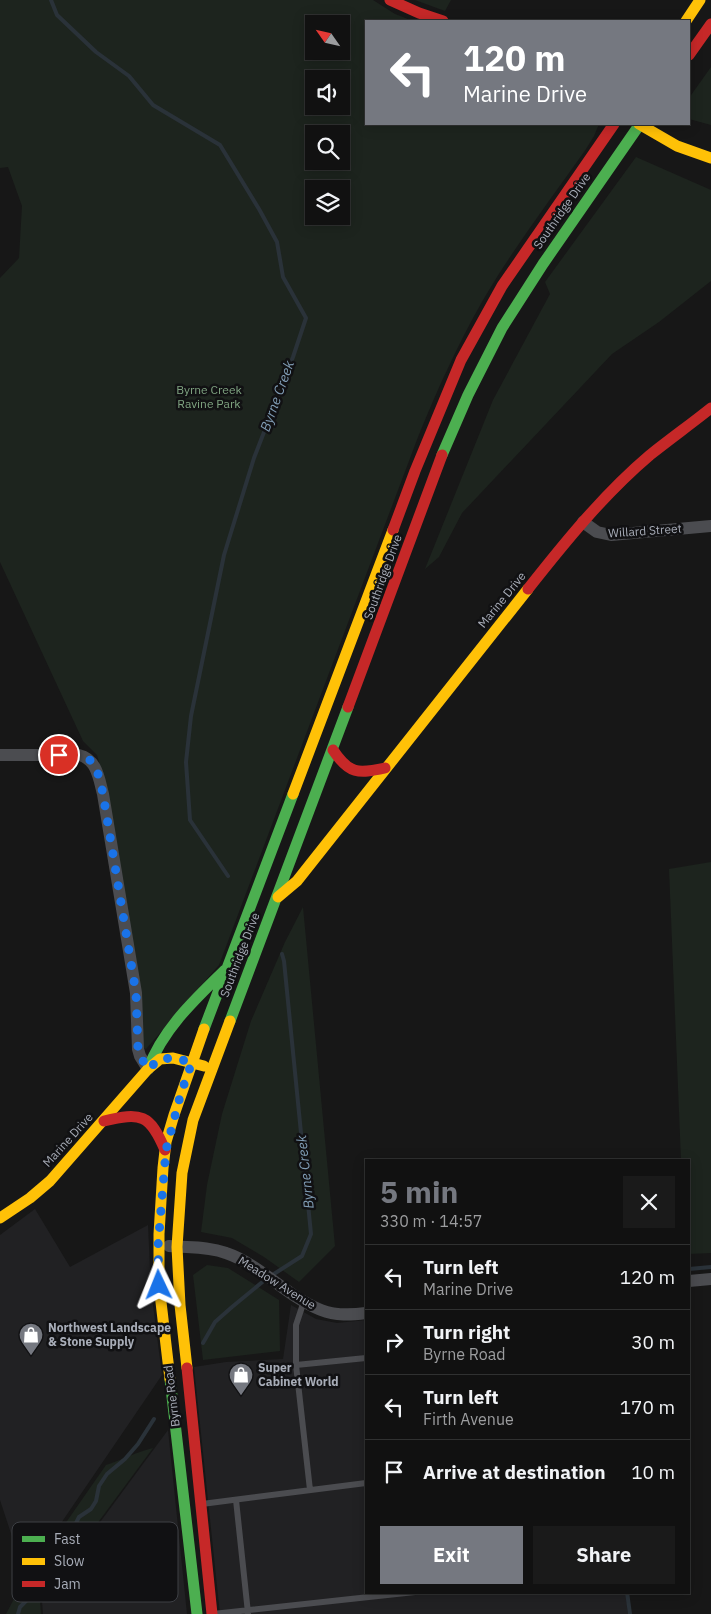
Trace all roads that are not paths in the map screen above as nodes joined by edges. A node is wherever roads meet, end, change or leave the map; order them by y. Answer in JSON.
{"nodes":[{"id":1,"x":390,"y":0,"type":"edge"},
{"id":2,"x":700,"y":0,"type":"edge"},
{"id":3,"x":440,"y":20,"type":"edge"},
{"id":4,"x":687,"y":20,"type":"edge"},
{"id":5,"x":711,"y":24,"type":"edge"},
{"id":6,"x":690,"y":55,"type":"edge"},
{"id":7,"x":613,"y":125,"type":"edge"},
{"id":8,"x":639,"y":125,"type":"edge"},
{"id":9,"x":642,"y":125,"type":"edge"},
{"id":10,"x":711,"y":158,"type":"edge"},
{"id":11,"x":711,"y":408,"type":"edge"},
{"id":12,"x":583,"y":522,"type":"junction"},
{"id":13,"x":711,"y":526,"type":"edge"},
{"id":14,"x":332,"y":750,"type":"junction"},
{"id":15,"x":0,"y":755,"type":"edge"},
{"id":16,"x":385,"y":768,"type":"junction"},
{"id":17,"x":276,"y":899,"type":"junction"},
{"id":18,"x":229,"y":966,"type":"junction"},
{"id":19,"x":192,"y":1062,"type":"junction"},
{"id":20,"x":148,"y":1069,"type":"junction"},
{"id":21,"x":211,"y":1069,"type":"junction"},
{"id":22,"x":104,"y":1121,"type":"junction"},
{"id":23,"x":166,"y":1150,"type":"junction"},
{"id":24,"x":0,"y":1218,"type":"edge"},
{"id":25,"x":158,"y":1246,"type":"junction"},
{"id":26,"x":177,"y":1247,"type":"junction"},
{"id":27,"x":711,"y":1279,"type":"edge"},
{"id":28,"x":690,"y":1281,"type":"edge"},
{"id":29,"x":304,"y":1301,"type":"junction"},
{"id":30,"x":365,"y":1313,"type":"edge"},
{"id":31,"x":365,"y":1358,"type":"edge"},
{"id":32,"x":296,"y":1365,"type":"junction"},
{"id":33,"x":365,"y":1483,"type":"edge"},
{"id":34,"x":310,"y":1490,"type":"junction"},
{"id":35,"x":236,"y":1500,"type":"junction"},
{"id":36,"x":201,"y":1504,"type":"junction"},
{"id":37,"x":398,"y":1594,"type":"edge"},
{"id":38,"x":248,"y":1612,"type":"edge"},
{"id":39,"x":197,"y":1614,"type":"edge"},
{"id":40,"x":212,"y":1614,"type":"edge"}],
"edges":[{"from":1,"to":3,"type":"main road"},
{"from":2,"to":4,"type":"main road"},
{"from":5,"to":6,"type":"main road"},
{"from":7,"to":18,"type":"main road","name":"Southridge Drive"},
{"from":8,"to":14,"type":"main road","name":"Southridge Drive"},
{"from":9,"to":10,"type":"main road"},
{"from":11,"to":12,"type":"main road","name":"Marine Drive"},
{"from":12,"to":13,"type":"street","name":"Willard Street"},
{"from":12,"to":16,"type":"main road","name":"Marine Drive"},
{"from":14,"to":16,"type":"main road"},
{"from":14,"to":17,"type":"main road","name":"Southridge Drive"},
{"from":15,"to":20,"type":"street"},
{"from":16,"to":17,"type":"main road","name":"Marine Drive"},
{"from":17,"to":21,"type":"main road","name":"Southridge Drive"},
{"from":18,"to":19,"type":"main road","name":"Southridge Drive"},
{"from":18,"to":20,"type":"main road","name":"Marine Drive"},
{"from":19,"to":20,"type":"main road","name":"Marine Drive"},
{"from":19,"to":21,"type":"main road","name":"Marine Drive"},
{"from":19,"to":23,"type":"main road","name":"Byrne Road"},
{"from":20,"to":22,"type":"main road","name":"Marine Drive"},
{"from":21,"to":26,"type":"main road","name":"Byrne Road"},
{"from":22,"to":23,"type":"main road"},
{"from":22,"to":24,"type":"main road","name":"Marine Drive"},
{"from":23,"to":25,"type":"main road","name":"Byrne Road"},
{"from":25,"to":26,"type":"street","name":"Meadow Avenue"},
{"from":25,"to":39,"type":"main road","name":"Byrne Road"},
{"from":26,"to":29,"type":"street","name":"Meadow Avenue"},
{"from":26,"to":36,"type":"main road","name":"Byrne Road"},
{"from":27,"to":28,"type":"street"},
{"from":29,"to":30,"type":"street","name":"Meadow Avenue"},
{"from":29,"to":32,"type":"lane"},
{"from":31,"to":32,"type":"lane"},
{"from":32,"to":34,"type":"lane"},
{"from":33,"to":34,"type":"lane"},
{"from":34,"to":35,"type":"lane"},
{"from":35,"to":36,"type":"lane"},
{"from":35,"to":38,"type":"lane"},
{"from":36,"to":40,"type":"main road","name":"Byrne Road"},
{"from":37,"to":38,"type":"lane"},
{"from":38,"to":40,"type":"lane"}]}
